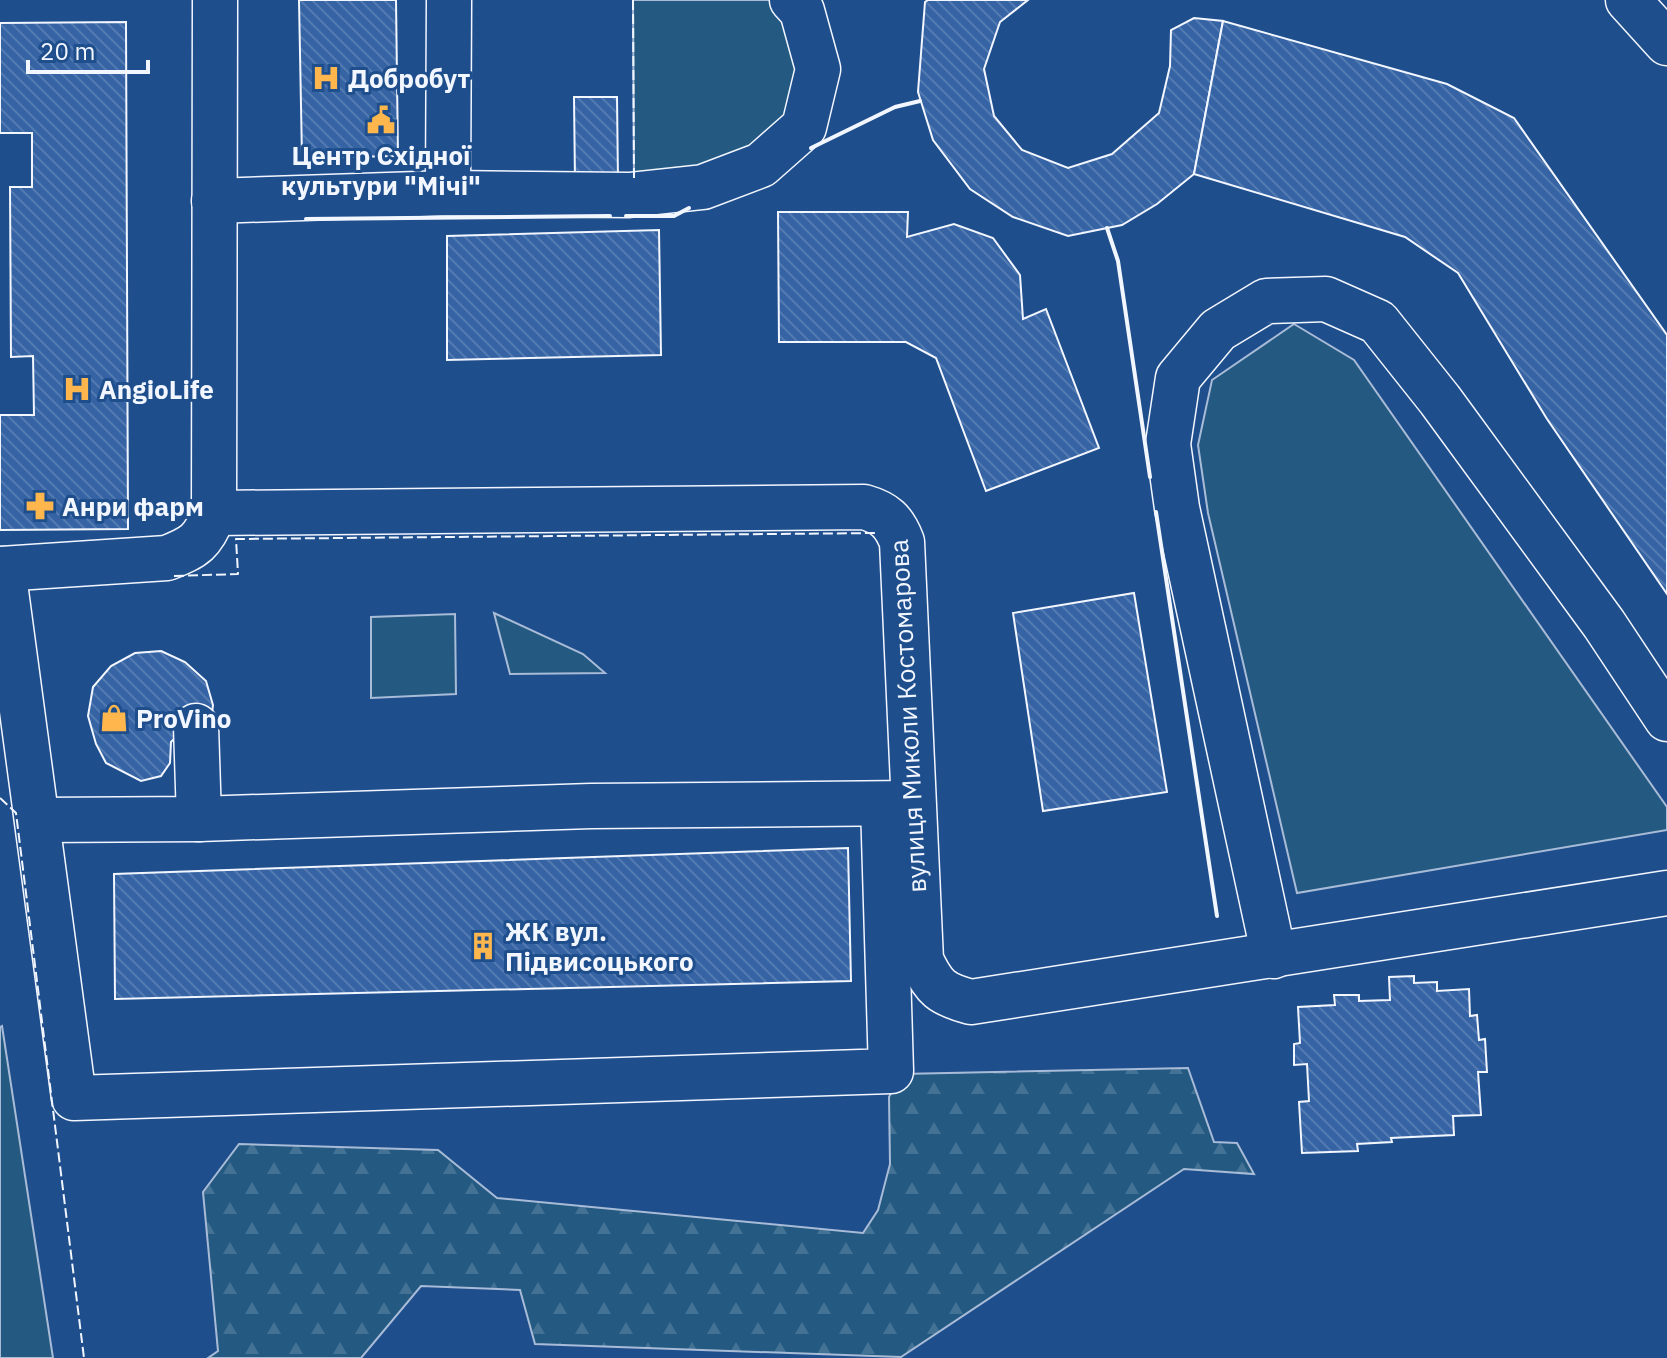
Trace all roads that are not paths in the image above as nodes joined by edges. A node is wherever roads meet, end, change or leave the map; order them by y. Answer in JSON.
{"nodes":[{"id":1,"x":215,"y":0,"type":"edge"},
{"id":2,"x":449,"y":0,"type":"edge"},
{"id":3,"x":792,"y":0,"type":"edge"},
{"id":4,"x":1628,"y":0,"type":"edge"},
{"id":5,"x":1667,"y":43,"type":"edge"},
{"id":6,"x":448,"y":193,"type":"junction"},
{"id":7,"x":214,"y":201,"type":"junction"},
{"id":8,"x":214,"y":513,"type":"junction"},
{"id":9,"x":2,"y":569,"type":"edge"},
{"id":10,"x":1667,"y":719,"type":"edge"},
{"id":11,"x":196,"y":726,"type":"dead end"},
{"id":12,"x":898,"y":804,"type":"junction"},
{"id":13,"x":199,"y":819,"type":"junction"},
{"id":14,"x":39,"y":820,"type":"junction"},
{"id":15,"x":1667,"y":893,"type":"edge"},
{"id":16,"x":1274,"y":956,"type":"junction"}],
"edges":[{"from":1,"to":7,"type":"street"},
{"from":2,"to":6,"type":"street"},
{"from":3,"to":6,"type":"street"},
{"from":4,"to":5,"type":"street"},
{"from":6,"to":7,"type":"street"},
{"from":7,"to":8,"type":"street"},
{"from":8,"to":9,"type":"street"},
{"from":8,"to":12,"type":"street","name":"вулиця Миколи Костомарова"},
{"from":9,"to":14,"type":"street"},
{"from":10,"to":16,"type":"street"},
{"from":11,"to":13,"type":"street"},
{"from":12,"to":13,"type":"street"},
{"from":12,"to":14,"type":"street"},
{"from":12,"to":16,"type":"street","name":"вулиця Миколи Костомарова"},
{"from":13,"to":14,"type":"street"},
{"from":15,"to":16,"type":"street","name":"вулиця Миколи Костомарова"}]}
